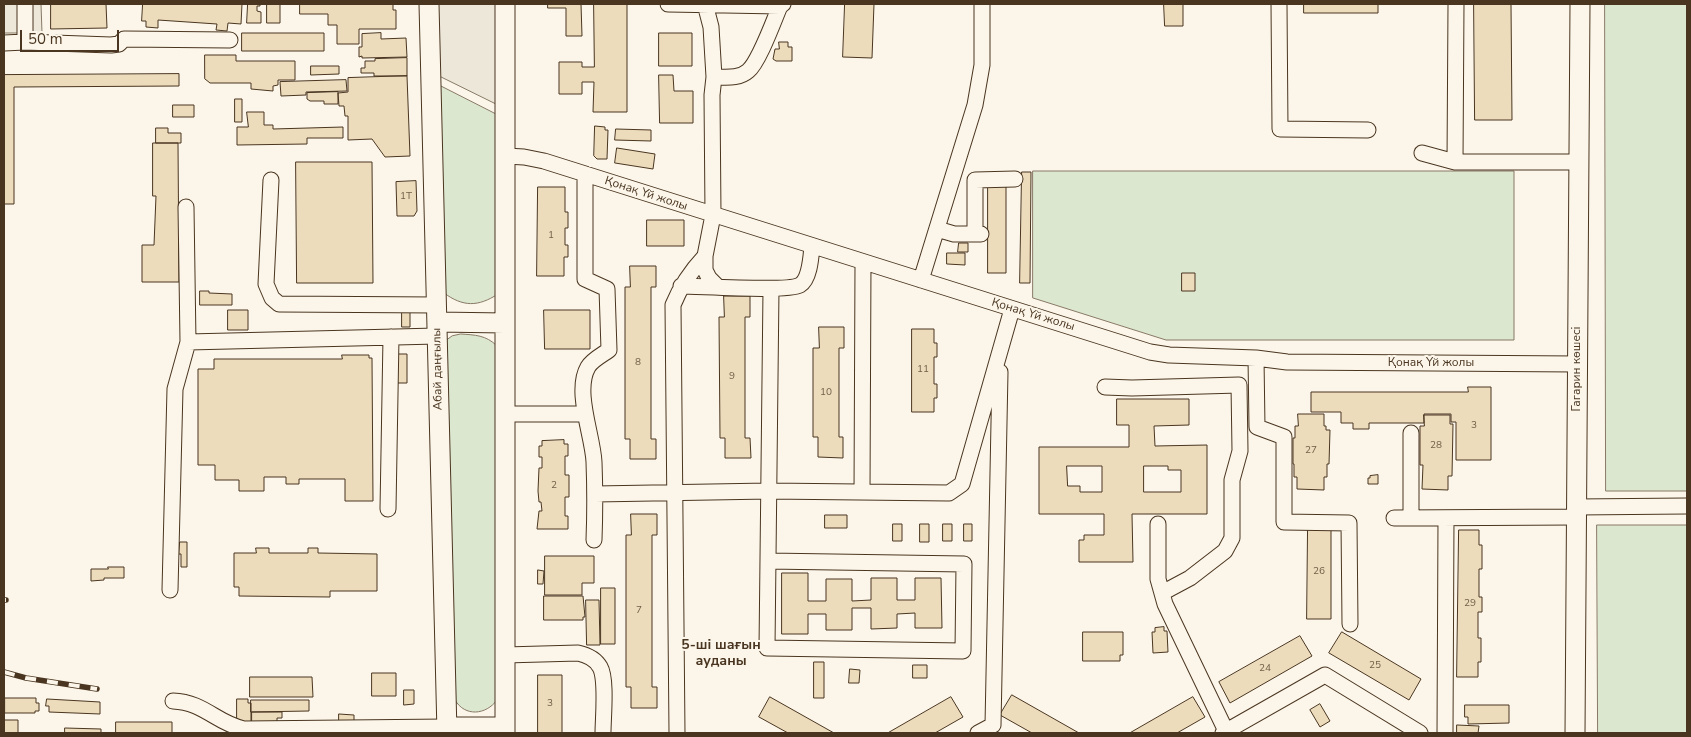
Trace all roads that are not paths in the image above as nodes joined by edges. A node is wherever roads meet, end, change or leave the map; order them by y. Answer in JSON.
{"nodes":[{"id":1,"x":25,"y":4,"type":"edge"},
{"id":2,"x":429,"y":4,"type":"edge"},
{"id":3,"x":505,"y":4,"type":"edge"},
{"id":4,"x":668,"y":4,"type":"edge"},
{"id":5,"x":982,"y":4,"type":"edge"},
{"id":6,"x":1279,"y":4,"type":"edge"},
{"id":7,"x":1456,"y":4,"type":"edge"},
{"id":8,"x":1580,"y":4,"type":"edge"},
{"id":9,"x":705,"y":5,"type":"edge"},
{"id":10,"x":732,"y":5,"type":"edge"},
{"id":11,"x":782,"y":5,"type":"edge"},
{"id":12,"x":230,"y":40,"type":"dead end"},
{"id":13,"x":25,"y":42,"type":"junction"},
{"id":14,"x":4,"y":43,"type":"edge"},
{"id":15,"x":714,"y":77,"type":"junction"},
{"id":16,"x":1368,"y":130,"type":"dead end"},
{"id":17,"x":1422,"y":153,"type":"dead end"},
{"id":18,"x":506,"y":156,"type":"junction"},
{"id":19,"x":1455,"y":162,"type":"junction"},
{"id":20,"x":1578,"y":162,"type":"junction"},
{"id":21,"x":585,"y":174,"type":"junction"},
{"id":22,"x":1015,"y":179,"type":"dead end"},
{"id":23,"x":271,"y":180,"type":"dead end"},
{"id":24,"x":186,"y":207,"type":"dead end"},
{"id":25,"x":713,"y":215,"type":"junction"},
{"id":26,"x":937,"y":229,"type":"junction"},
{"id":27,"x":812,"y":246,"type":"junction"},
{"id":28,"x":706,"y":256,"type":"junction"},
{"id":29,"x":864,"y":262,"type":"junction"},
{"id":30,"x":921,"y":280,"type":"junction"},
{"id":31,"x":681,"y":286,"type":"junction"},
{"id":32,"x":717,"y":286,"type":"junction"},
{"id":33,"x":771,"y":288,"type":"junction"},
{"id":34,"x":1012,"y":309,"type":"junction"},
{"id":35,"x":437,"y":321,"type":"junction"},
{"id":36,"x":505,"y":322,"type":"junction"},
{"id":37,"x":392,"y":337,"type":"junction"},
{"id":38,"x":188,"y":342,"type":"junction"},
{"id":39,"x":999,"y":356,"type":"junction"},
{"id":40,"x":1256,"y":358,"type":"junction"},
{"id":41,"x":1577,"y":364,"type":"junction"},
{"id":42,"x":1106,"y":387,"type":"dead end"},
{"id":43,"x":505,"y":414,"type":"junction"},
{"id":44,"x":584,"y":414,"type":"junction"},
{"id":45,"x":1411,"y":433,"type":"dead end"},
{"id":46,"x":769,"y":491,"type":"junction"},
{"id":47,"x":862,"y":492,"type":"junction"},
{"id":48,"x":674,"y":493,"type":"junction"},
{"id":49,"x":595,"y":494,"type":"junction"},
{"id":50,"x":1687,"y":506,"type":"edge"},
{"id":51,"x":388,"y":510,"type":"dead end"},
{"id":52,"x":1576,"y":512,"type":"junction"},
{"id":53,"x":1411,"y":517,"type":"junction"},
{"id":54,"x":1394,"y":518,"type":"dead end"},
{"id":55,"x":1446,"y":518,"type":"junction"},
{"id":56,"x":1158,"y":524,"type":"dead end"},
{"id":57,"x":594,"y":540,"type":"dead end"},
{"id":58,"x":768,"y":561,"type":"junction"},
{"id":59,"x":170,"y":590,"type":"dead end"},
{"id":60,"x":1162,"y":593,"type":"junction"},
{"id":61,"x":1350,"y":624,"type":"dead end"},
{"id":62,"x":505,"y":655,"type":"junction"},
{"id":63,"x":173,"y":701,"type":"dead end"},
{"id":64,"x":999,"y":729,"type":"edge"},
{"id":65,"x":396,"y":730,"type":"edge"},
{"id":66,"x":447,"y":730,"type":"edge"},
{"id":67,"x":505,"y":730,"type":"edge"},
{"id":68,"x":1225,"y":732,"type":"edge"},
{"id":69,"x":602,"y":733,"type":"edge"},
{"id":70,"x":677,"y":733,"type":"edge"},
{"id":71,"x":978,"y":733,"type":"edge"},
{"id":72,"x":1420,"y":733,"type":"edge"},
{"id":73,"x":1445,"y":733,"type":"edge"},
{"id":74,"x":1575,"y":733,"type":"edge"}],
"edges":[{"from":1,"to":13,"type":"street"},
{"from":2,"to":35,"type":"main road","name":"Абай даңғылы"},
{"from":3,"to":18,"type":"main road"},
{"from":4,"to":9,"type":"street"},
{"from":5,"to":26,"type":"street"},
{"from":6,"to":16,"type":"street"},
{"from":7,"to":19,"type":"street"},
{"from":8,"to":20,"type":"main road","name":"Гагарин көшесі"},
{"from":9,"to":10,"type":"street"},
{"from":9,"to":15,"type":"street"},
{"from":10,"to":11,"type":"street"},
{"from":11,"to":15,"type":"street"},
{"from":12,"to":13,"type":"street"},
{"from":13,"to":14,"type":"street"},
{"from":15,"to":25,"type":"street"},
{"from":17,"to":19,"type":"street"},
{"from":18,"to":21,"type":"street","name":"Қонақ Үй жолы"},
{"from":18,"to":36,"type":"main road"},
{"from":19,"to":20,"type":"street"},
{"from":20,"to":41,"type":"main road","name":"Гагарин көшесі"},
{"from":21,"to":25,"type":"street","name":"Қонақ Үй жолы"},
{"from":21,"to":44,"type":"street"},
{"from":22,"to":26,"type":"street"},
{"from":23,"to":35,"type":"street"},
{"from":24,"to":38,"type":"street"},
{"from":25,"to":27,"type":"street","name":"Қонақ Үй жолы"},
{"from":25,"to":28,"type":"street"},
{"from":26,"to":30,"type":"street"},
{"from":27,"to":29,"type":"street","name":"Қонақ Үй жолы"},
{"from":27,"to":33,"type":"street"},
{"from":28,"to":31,"type":"street"},
{"from":28,"to":32,"type":"street"},
{"from":29,"to":30,"type":"street","name":"Қонақ Үй жолы"},
{"from":29,"to":47,"type":"street"},
{"from":30,"to":34,"type":"street","name":"Қонақ Үй жолы"},
{"from":31,"to":32,"type":"street"},
{"from":31,"to":48,"type":"street"},
{"from":32,"to":33,"type":"street"},
{"from":33,"to":46,"type":"street"},
{"from":34,"to":39,"type":"street"},
{"from":34,"to":40,"type":"street","name":"Қонақ Үй жолы"},
{"from":35,"to":36,"type":"main road"},
{"from":35,"to":37,"type":"street"},
{"from":35,"to":66,"type":"main road","name":"Абай даңғылы"},
{"from":36,"to":43,"type":"main road"},
{"from":37,"to":38,"type":"street"},
{"from":37,"to":51,"type":"street"},
{"from":38,"to":59,"type":"street"},
{"from":39,"to":47,"type":"street"},
{"from":39,"to":64,"type":"street"},
{"from":40,"to":41,"type":"street","name":"Қонақ Үй жолы"},
{"from":40,"to":61,"type":"street"},
{"from":41,"to":52,"type":"main road","name":"Гагарин көшесі"},
{"from":42,"to":60,"type":"street"},
{"from":43,"to":44,"type":"street"},
{"from":43,"to":62,"type":"main road"},
{"from":44,"to":49,"type":"street"},
{"from":45,"to":53,"type":"street"},
{"from":46,"to":47,"type":"street"},
{"from":46,"to":48,"type":"street"},
{"from":46,"to":58,"type":"street"},
{"from":48,"to":49,"type":"street"},
{"from":48,"to":70,"type":"street"},
{"from":49,"to":57,"type":"street"},
{"from":50,"to":52,"type":"street"},
{"from":52,"to":55,"type":"street"},
{"from":52,"to":74,"type":"main road","name":"Гагарин көшесі"},
{"from":53,"to":54,"type":"street"},
{"from":53,"to":55,"type":"street"},
{"from":55,"to":73,"type":"street"},
{"from":56,"to":60,"type":"street"},
{"from":58,"to":58,"type":"street"},
{"from":60,"to":68,"type":"street"},
{"from":62,"to":67,"type":"main road"},
{"from":62,"to":69,"type":"street"},
{"from":63,"to":65,"type":"street"},
{"from":64,"to":71,"type":"street"},
{"from":65,"to":66,"type":"street"},
{"from":66,"to":67,"type":"main road"},
{"from":68,"to":72,"type":"street"}]}
